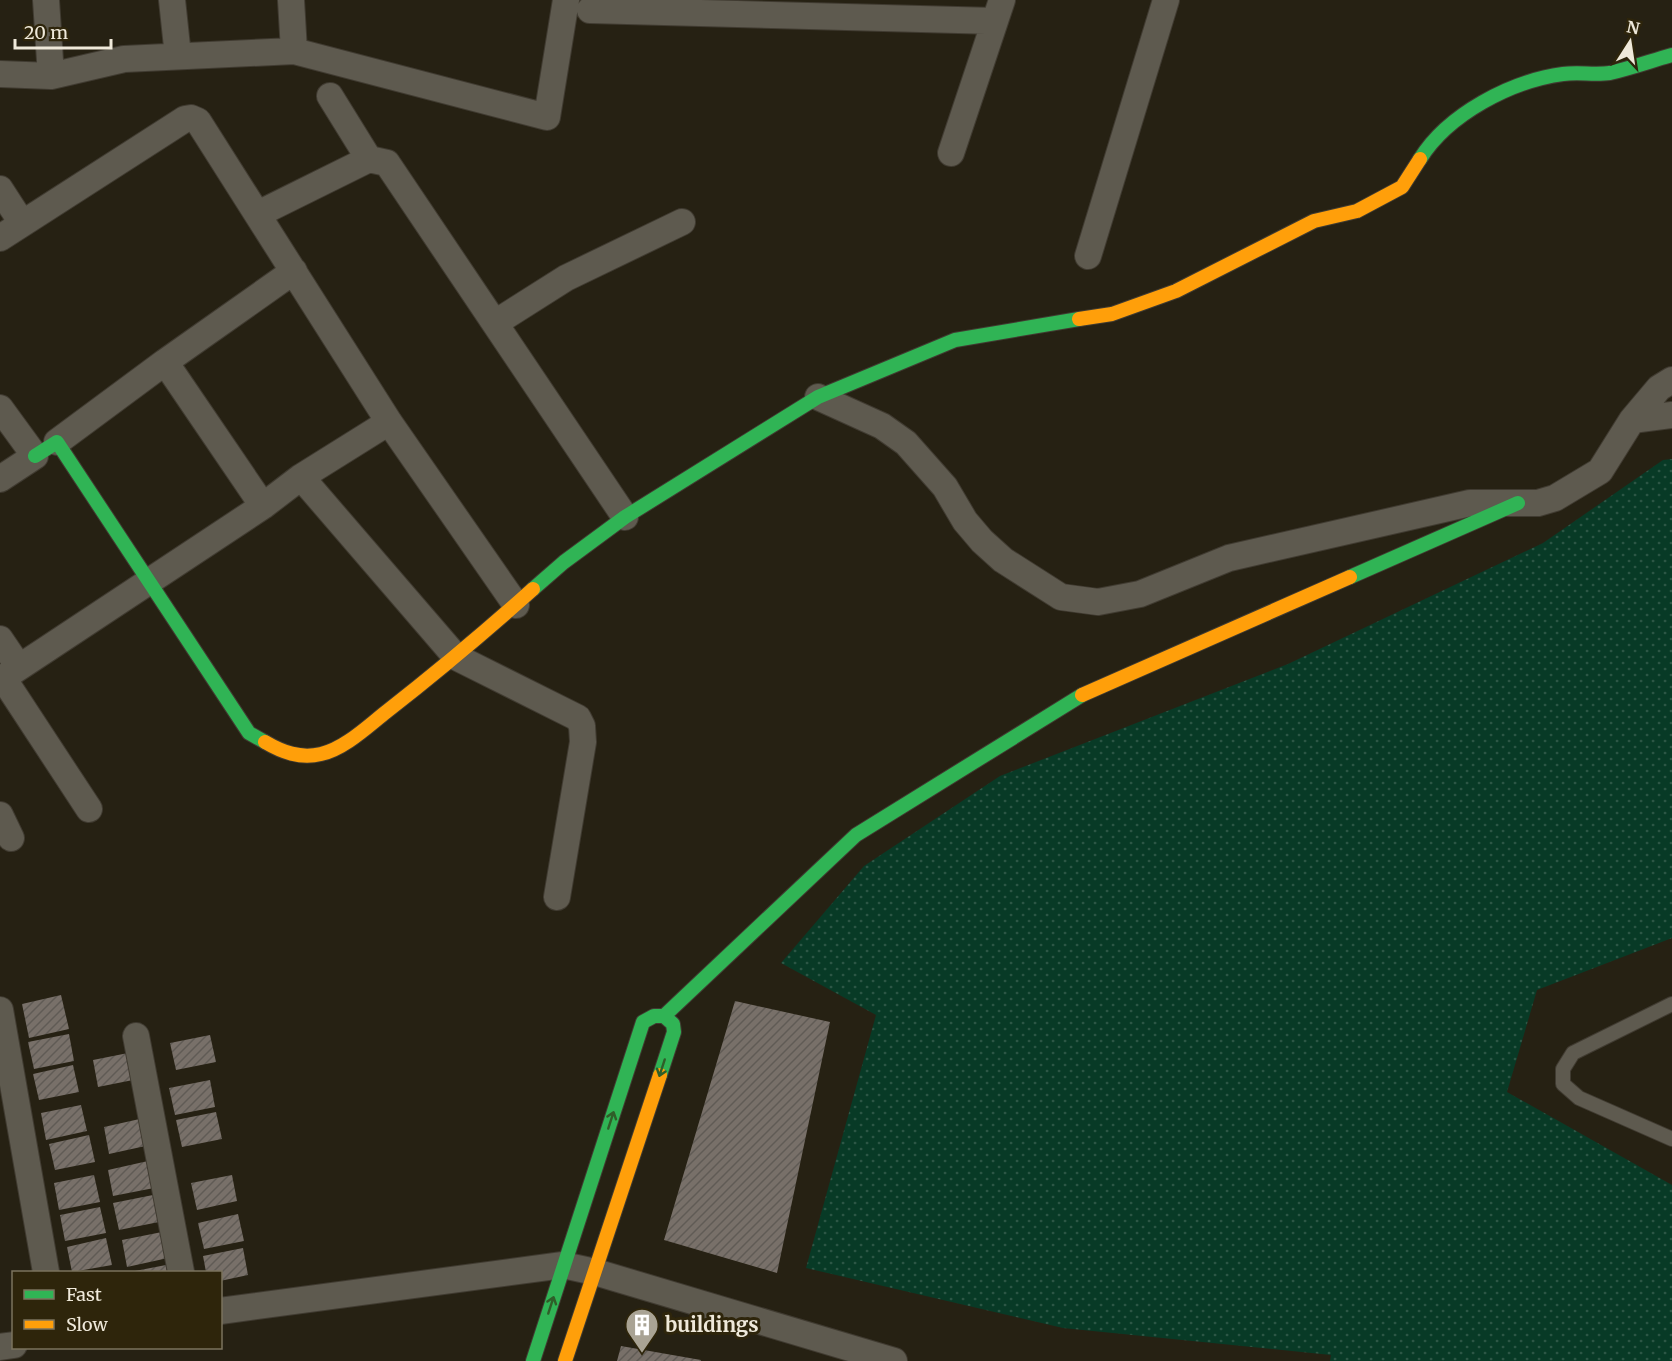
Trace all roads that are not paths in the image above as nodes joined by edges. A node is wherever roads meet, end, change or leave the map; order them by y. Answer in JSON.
{"nodes":[{"id":1,"x":46,"y":0,"type":"edge"},
{"id":2,"x":172,"y":0,"type":"edge"},
{"id":3,"x":291,"y":0,"type":"edge"},
{"id":4,"x":566,"y":0,"type":"edge"},
{"id":5,"x":1166,"y":0,"type":"edge"},
{"id":6,"x":590,"y":10,"type":"dead end"},
{"id":7,"x":998,"y":10,"type":"edge"},
{"id":8,"x":294,"y":51,"type":"junction"},
{"id":9,"x":178,"y":56,"type":"junction"},
{"id":10,"x":1672,"y":56,"type":"edge"},
{"id":11,"x":0,"y":74,"type":"edge"},
{"id":12,"x":51,"y":76,"type":"junction"},
{"id":13,"x":330,"y":96,"type":"dead end"},
{"id":14,"x":951,"y":153,"type":"dead end"},
{"id":15,"x":369,"y":159,"type":"junction"},
{"id":16,"x":0,"y":189,"type":"edge"},
{"id":17,"x":258,"y":214,"type":"junction"},
{"id":18,"x":682,"y":222,"type":"dead end"},
{"id":19,"x":22,"y":223,"type":"junction"},
{"id":20,"x":0,"y":238,"type":"edge"},
{"id":21,"x":1088,"y":256,"type":"dead end"},
{"id":22,"x":294,"y":271,"type":"junction"},
{"id":23,"x":495,"y":323,"type":"junction"},
{"id":24,"x":165,"y":362,"type":"junction"},
{"id":25,"x":1672,"y":380,"type":"edge"},
{"id":26,"x":818,"y":398,"type":"junction"},
{"id":27,"x":0,"y":408,"type":"edge"},
{"id":28,"x":1672,"y":415,"type":"edge"},
{"id":29,"x":1632,"y":420,"type":"junction"},
{"id":30,"x":389,"y":422,"type":"junction"},
{"id":31,"x":57,"y":442,"type":"junction"},
{"id":32,"x":35,"y":456,"type":"junction"},
{"id":33,"x":301,"y":477,"type":"junction"},
{"id":34,"x":0,"y":479,"type":"edge"},
{"id":35,"x":1518,"y":503,"type":"junction"},
{"id":36,"x":263,"y":506,"type":"junction"},
{"id":37,"x":625,"y":517,"type":"junction"},
{"id":38,"x":149,"y":582,"type":"junction"},
{"id":39,"x":516,"y":605,"type":"junction"},
{"id":40,"x":0,"y":639,"type":"edge"},
{"id":41,"x":456,"y":657,"type":"junction"},
{"id":42,"x":7,"y":675,"type":"edge"},
{"id":43,"x":89,"y":808,"type":"dead end"},
{"id":44,"x":557,"y":897,"type":"dead end"},
{"id":45,"x":1672,"y":1004,"type":"edge"},
{"id":46,"x":0,"y":1010,"type":"edge"},
{"id":47,"x":664,"y":1016,"type":"junction"},
{"id":48,"x":136,"y":1036,"type":"dead end"},
{"id":49,"x":1672,"y":1139,"type":"edge"},
{"id":50,"x":563,"y":1265,"type":"junction"},
{"id":51,"x":46,"y":1271,"type":"edge"},
{"id":52,"x":181,"y":1271,"type":"edge"},
{"id":53,"x":594,"y":1272,"type":"junction"},
{"id":54,"x":222,"y":1311,"type":"edge"},
{"id":55,"x":533,"y":1361,"type":"edge"},
{"id":56,"x":565,"y":1361,"type":"edge"},
{"id":57,"x":894,"y":1361,"type":"edge"}],
"edges":[{"from":1,"to":12,"type":"street"},
{"from":2,"to":9,"type":"street"},
{"from":3,"to":8,"type":"street"},
{"from":4,"to":8,"type":"street"},
{"from":5,"to":21,"type":"street"},
{"from":6,"to":7,"type":"street"},
{"from":7,"to":14,"type":"street"},
{"from":8,"to":9,"type":"street"},
{"from":9,"to":12,"type":"street"},
{"from":10,"to":26,"type":"street"},
{"from":11,"to":12,"type":"street"},
{"from":13,"to":15,"type":"street"},
{"from":15,"to":17,"type":"street"},
{"from":15,"to":23,"type":"street"},
{"from":16,"to":19,"type":"street"},
{"from":17,"to":19,"type":"street"},
{"from":17,"to":22,"type":"street"},
{"from":18,"to":23,"type":"street"},
{"from":19,"to":20,"type":"street"},
{"from":22,"to":24,"type":"street"},
{"from":22,"to":30,"type":"street"},
{"from":23,"to":37,"type":"street"},
{"from":24,"to":31,"type":"street"},
{"from":24,"to":36,"type":"street"},
{"from":25,"to":29,"type":"street"},
{"from":26,"to":35,"type":"street"},
{"from":26,"to":37,"type":"street"},
{"from":27,"to":32,"type":"street"},
{"from":28,"to":29,"type":"street"},
{"from":29,"to":35,"type":"street"},
{"from":30,"to":33,"type":"street"},
{"from":30,"to":39,"type":"street"},
{"from":31,"to":32,"type":"street"},
{"from":31,"to":38,"type":"street"},
{"from":32,"to":34,"type":"street"},
{"from":33,"to":36,"type":"street"},
{"from":33,"to":41,"type":"street"},
{"from":35,"to":47,"type":"street"},
{"from":36,"to":38,"type":"street"},
{"from":37,"to":39,"type":"street"},
{"from":38,"to":41,"type":"street"},
{"from":38,"to":42,"type":"street"},
{"from":39,"to":41,"type":"street"},
{"from":40,"to":42,"type":"street"},
{"from":41,"to":44,"type":"street"},
{"from":42,"to":43,"type":"street"},
{"from":45,"to":49,"type":"lane"},
{"from":46,"to":51,"type":"street"},
{"from":50,"to":47,"type":"street","one_way":true},
{"from":47,"to":53,"type":"street","one_way":true},
{"from":48,"to":52,"type":"street"},
{"from":50,"to":53,"type":"street"},
{"from":50,"to":54,"type":"street"},
{"from":55,"to":50,"type":"street","one_way":true},
{"from":53,"to":56,"type":"street"},
{"from":53,"to":57,"type":"street"}]}
